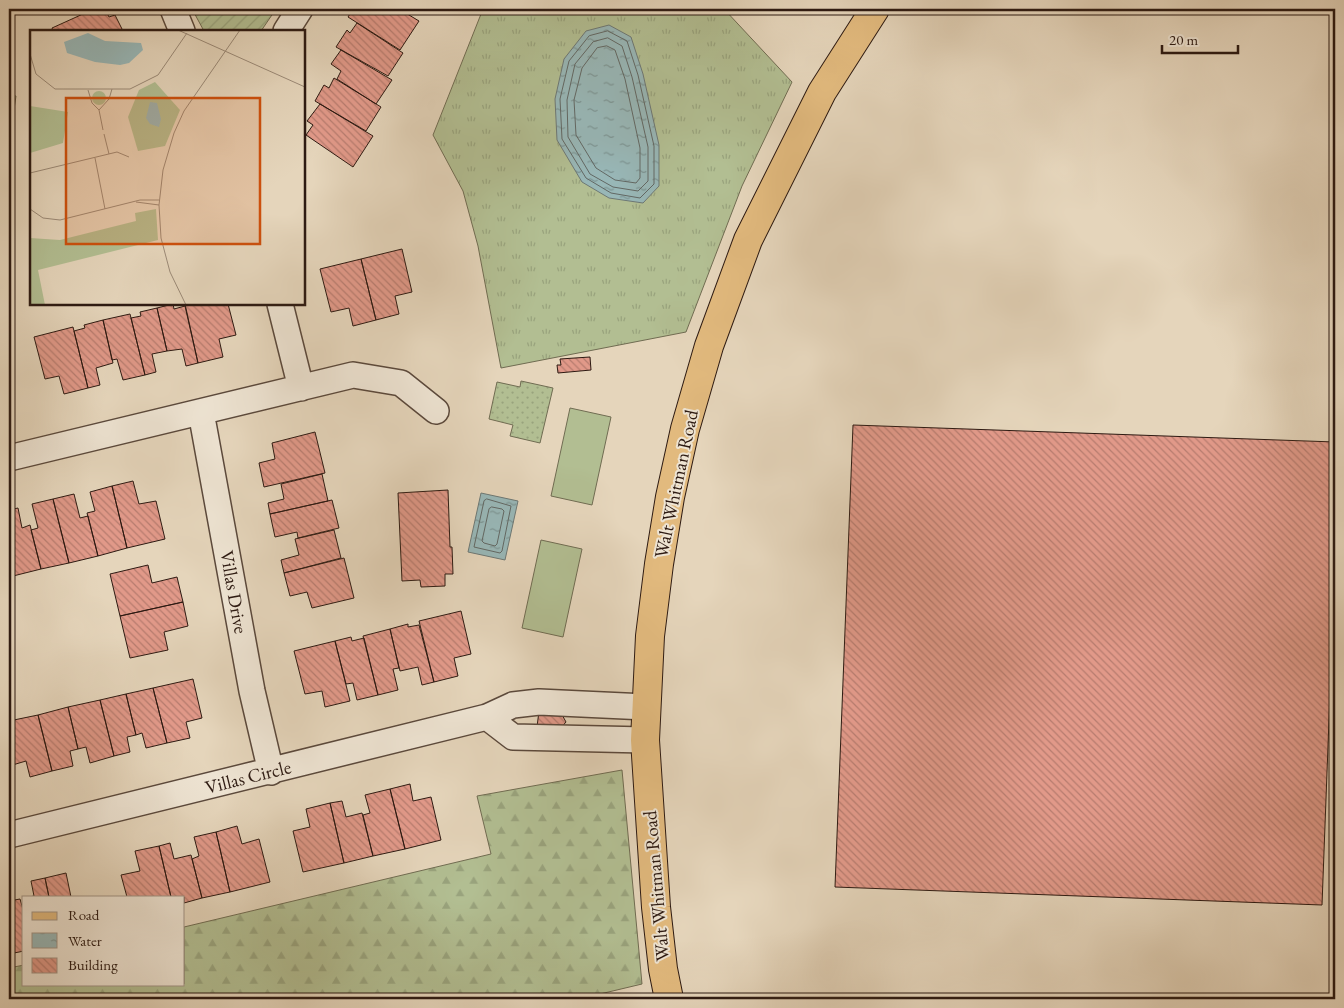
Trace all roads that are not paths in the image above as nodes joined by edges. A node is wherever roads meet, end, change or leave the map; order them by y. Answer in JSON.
{"nodes":[{"id":1,"x":173,"y":9,"type":"edge"},
{"id":2,"x":300,"y":9,"type":"edge"},
{"id":3,"x":875,"y":9,"type":"edge"},
{"id":4,"x":182,"y":30,"type":"edge"},
{"id":5,"x":287,"y":30,"type":"edge"},
{"id":6,"x":280,"y":305,"type":"edge"},
{"id":7,"x":301,"y":388,"type":"junction"},
{"id":8,"x":436,"y":411,"type":"dead end"},
{"id":9,"x":201,"y":412,"type":"junction"},
{"id":10,"x":9,"y":458,"type":"edge"},
{"id":11,"x":646,"y":707,"type":"junction"},
{"id":12,"x":487,"y":717,"type":"junction"},
{"id":13,"x":645,"y":740,"type":"junction"},
{"id":14,"x":271,"y":772,"type":"junction"},
{"id":15,"x":9,"y":835,"type":"edge"},
{"id":16,"x":669,"y":999,"type":"edge"}],
"edges":[{"from":1,"to":4,"type":"street"},
{"from":2,"to":5,"type":"street"},
{"from":3,"to":11,"type":"main road","name":"Walt Whitman Road"},
{"from":6,"to":7,"type":"street"},
{"from":7,"to":8,"type":"street"},
{"from":7,"to":9,"type":"street"},
{"from":9,"to":10,"type":"street"},
{"from":9,"to":14,"type":"street","name":"Villas Drive"},
{"from":11,"to":12,"type":"street","name":"Villas Circle"},
{"from":11,"to":13,"type":"main road","name":"Walt Whitman Road"},
{"from":12,"to":13,"type":"street"},
{"from":12,"to":14,"type":"street","name":"Villas Circle"},
{"from":13,"to":16,"type":"main road","name":"Walt Whitman Road"},
{"from":14,"to":15,"type":"street","name":"Villas Circle"}]}
